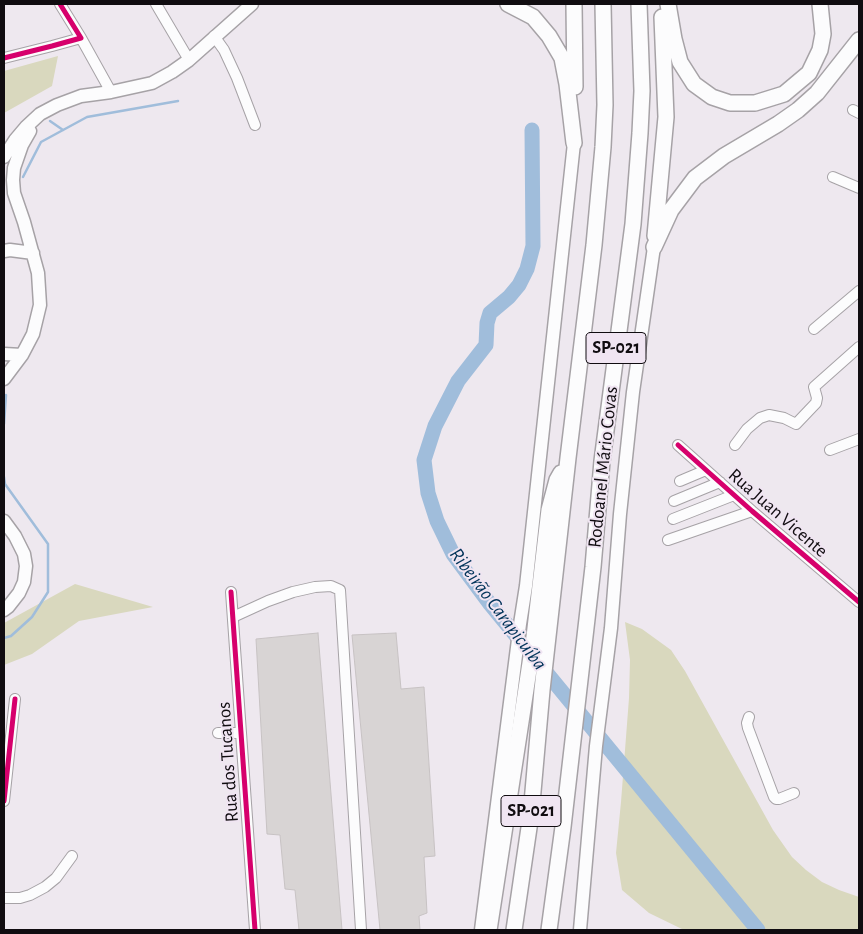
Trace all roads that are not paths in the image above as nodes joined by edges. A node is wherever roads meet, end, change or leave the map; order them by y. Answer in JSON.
{"nodes":[{"id":1,"x":60,"y":4,"type":"edge"},
{"id":2,"x":156,"y":4,"type":"edge"},
{"id":3,"x":237,"y":4,"type":"edge"},
{"id":4,"x":252,"y":4,"type":"edge"},
{"id":5,"x":508,"y":4,"type":"edge"},
{"id":6,"x":574,"y":4,"type":"edge"},
{"id":7,"x":603,"y":4,"type":"edge"},
{"id":8,"x":639,"y":4,"type":"edge"},
{"id":9,"x":662,"y":4,"type":"edge"},
{"id":10,"x":668,"y":4,"type":"edge"},
{"id":11,"x":820,"y":4,"type":"edge"},
{"id":12,"x":214,"y":36,"type":"junction"},
{"id":13,"x":81,"y":38,"type":"junction"},
{"id":14,"x":859,"y":40,"type":"edge"},
{"id":15,"x":4,"y":58,"type":"edge"},
{"id":16,"x":189,"y":60,"type":"junction"},
{"id":17,"x":111,"y":92,"type":"junction"},
{"id":18,"x":40,"y":114,"type":"junction"},
{"id":19,"x":255,"y":126,"type":"dead end"},
{"id":20,"x":574,"y":143,"type":"junction"},
{"id":21,"x":4,"y":157,"type":"edge"},
{"id":22,"x":833,"y":177,"type":"dead end"},
{"id":23,"x":859,"y":188,"type":"edge"},
{"id":24,"x":654,"y":248,"type":"junction"},
{"id":25,"x":4,"y":251,"type":"edge"},
{"id":26,"x":33,"y":253,"type":"junction"},
{"id":27,"x":859,"y":291,"type":"edge"},
{"id":28,"x":814,"y":329,"type":"dead end"},
{"id":29,"x":859,"y":347,"type":"edge"},
{"id":30,"x":4,"y":354,"type":"edge"},
{"id":31,"x":22,"y":355,"type":"junction"},
{"id":32,"x":4,"y":379,"type":"edge"},
{"id":33,"x":859,"y":439,"type":"edge"},
{"id":34,"x":678,"y":445,"type":"dead end"},
{"id":35,"x":735,"y":445,"type":"dead end"},
{"id":36,"x":830,"y":450,"type":"dead end"},
{"id":37,"x":568,"y":458,"type":"junction"},
{"id":38,"x":706,"y":470,"type":"junction"},
{"id":39,"x":680,"y":481,"type":"dead end"},
{"id":40,"x":720,"y":482,"type":"junction"},
{"id":41,"x":734,"y":495,"type":"junction"},
{"id":42,"x":674,"y":500,"type":"dead end"},
{"id":43,"x":752,"y":511,"type":"junction"},
{"id":44,"x":673,"y":519,"type":"dead end"},
{"id":45,"x":4,"y":522,"type":"edge"},
{"id":46,"x":9,"y":536,"type":"edge"},
{"id":47,"x":668,"y":540,"type":"dead end"},
{"id":48,"x":231,"y":592,"type":"dead end"},
{"id":49,"x":859,"y":602,"type":"edge"},
{"id":50,"x":4,"y":610,"type":"edge"},
{"id":51,"x":233,"y":617,"type":"junction"},
{"id":52,"x":15,"y":699,"type":"dead end"},
{"id":53,"x":749,"y":717,"type":"dead end"},
{"id":54,"x":218,"y":733,"type":"dead end"},
{"id":55,"x":241,"y":733,"type":"junction"},
{"id":56,"x":794,"y":793,"type":"dead end"},
{"id":57,"x":4,"y":801,"type":"edge"},
{"id":58,"x":72,"y":856,"type":"dead end"},
{"id":59,"x":4,"y":898,"type":"edge"},
{"id":60,"x":256,"y":930,"type":"edge"},
{"id":61,"x":361,"y":930,"type":"edge"},
{"id":62,"x":481,"y":930,"type":"edge"},
{"id":63,"x":489,"y":930,"type":"edge"},
{"id":64,"x":514,"y":930,"type":"edge"},
{"id":65,"x":549,"y":930,"type":"edge"},
{"id":66,"x":580,"y":930,"type":"edge"}],
"edges":[{"from":1,"to":13,"type":"street"},
{"from":2,"to":16,"type":"street"},
{"from":3,"to":12,"type":"main road"},
{"from":4,"to":12,"type":"main road"},
{"from":5,"to":20,"type":"highway"},
{"from":6,"to":20,"type":"highway"},
{"from":7,"to":37,"type":"highway","name":"Rodoanel Mário Covas","number":"SP-021"},
{"from":8,"to":65,"type":"highway","name":"Rodoanel Mário Covas","number":"SP-021"},
{"from":9,"to":24,"type":"highway"},
{"from":10,"to":11,"type":"highway"},
{"from":12,"to":16,"type":"main road"},
{"from":12,"to":19,"type":"street"},
{"from":13,"to":15,"type":"street"},
{"from":13,"to":17,"type":"street"},
{"from":14,"to":24,"type":"highway"},
{"from":16,"to":17,"type":"main road"},
{"from":17,"to":18,"type":"main road"},
{"from":18,"to":21,"type":"main road"},
{"from":18,"to":26,"type":"main road"},
{"from":20,"to":62,"type":"main road"},
{"from":22,"to":23,"type":"street"},
{"from":24,"to":66,"type":"main road"},
{"from":25,"to":26,"type":"main road"},
{"from":26,"to":31,"type":"main road"},
{"from":27,"to":28,"type":"street"},
{"from":29,"to":35,"type":"street"},
{"from":30,"to":31,"type":"main road"},
{"from":31,"to":32,"type":"main road"},
{"from":33,"to":36,"type":"street"},
{"from":34,"to":38,"type":"street","name":"Rua Juan Vicente"},
{"from":37,"to":63,"type":"highway"},
{"from":37,"to":64,"type":"highway","name":"Rodoanel Mário Covas","number":"SP-021"},
{"from":38,"to":39,"type":"street"},
{"from":38,"to":40,"type":"street","name":"Rua Juan Vicente"},
{"from":40,"to":41,"type":"street","name":"Rua Juan Vicente"},
{"from":40,"to":42,"type":"street"},
{"from":41,"to":43,"type":"street","name":"Rua Juan Vicente"},
{"from":41,"to":44,"type":"street"},
{"from":43,"to":47,"type":"street"},
{"from":43,"to":49,"type":"street","name":"Rua Juan Vicente"},
{"from":45,"to":46,"type":"main road"},
{"from":46,"to":50,"type":"main road"},
{"from":48,"to":51,"type":"street","name":"Rua dos Tucanos"},
{"from":51,"to":55,"type":"street","name":"Rua dos Tucanos"},
{"from":51,"to":61,"type":"street"},
{"from":52,"to":57,"type":"street"},
{"from":53,"to":56,"type":"street"},
{"from":54,"to":55,"type":"street"},
{"from":55,"to":60,"type":"street","name":"Rua dos Tucanos"},
{"from":58,"to":59,"type":"street"}]}
